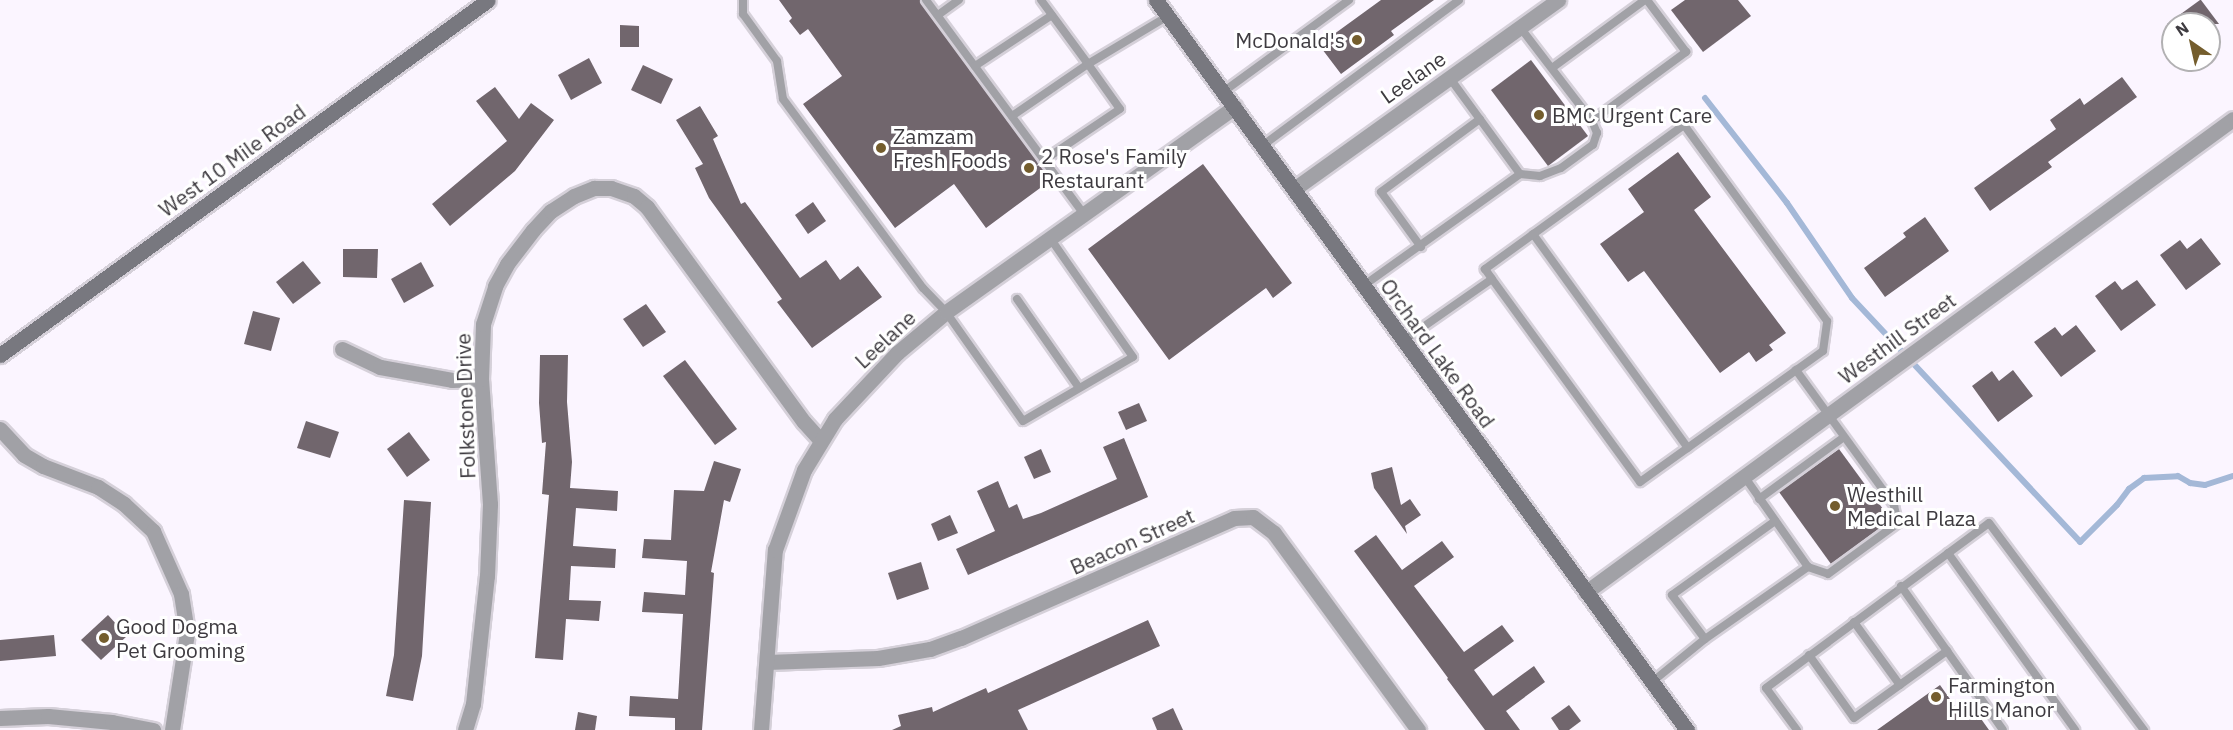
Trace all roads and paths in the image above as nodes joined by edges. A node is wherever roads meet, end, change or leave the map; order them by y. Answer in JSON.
{"nodes":[{"id":1,"x":488,"y":0,"type":"edge"},
{"id":2,"x":743,"y":0,"type":"edge"},
{"id":3,"x":926,"y":0,"type":"edge"},
{"id":4,"x":959,"y":0,"type":"edge"},
{"id":5,"x":1041,"y":0,"type":"edge"},
{"id":6,"x":1156,"y":0,"type":"edge"},
{"id":7,"x":1349,"y":0,"type":"edge"},
{"id":8,"x":1459,"y":0,"type":"edge"},
{"id":9,"x":1558,"y":0,"type":"edge"},
{"id":10,"x":1646,"y":0,"type":"edge"},
{"id":11,"x":938,"y":15,"type":"junction"},
{"id":12,"x":1052,"y":15,"type":"junction"},
{"id":13,"x":1168,"y":16,"type":"junction"},
{"id":14,"x":1520,"y":27,"type":"junction"},
{"id":15,"x":1088,"y":64,"type":"junction"},
{"id":16,"x":975,"y":66,"type":"junction"},
{"id":17,"x":1552,"y":68,"type":"junction"},
{"id":18,"x":1449,"y":77,"type":"junction"},
{"id":19,"x":1223,"y":92,"type":"junction"},
{"id":20,"x":1234,"y":107,"type":"junction"},
{"id":21,"x":1012,"y":117,"type":"junction"},
{"id":22,"x":2233,"y":119,"type":"edge"},
{"id":23,"x":1480,"y":120,"type":"junction"},
{"id":24,"x":1592,"y":121,"type":"junction"},
{"id":25,"x":1262,"y":146,"type":"junction"},
{"id":26,"x":1044,"y":160,"type":"junction"},
{"id":27,"x":1520,"y":174,"type":"junction"},
{"id":28,"x":1294,"y":189,"type":"junction"},
{"id":29,"x":1084,"y":214,"type":"junction"},
{"id":30,"x":1533,"y":234,"type":"junction"},
{"id":31,"x":1050,"y":238,"type":"junction"},
{"id":32,"x":1421,"y":247,"type":"junction"},
{"id":33,"x":1492,"y":279,"type":"junction"},
{"id":34,"x":1363,"y":286,"type":"junction"},
{"id":35,"x":1017,"y":299,"type":"dead end"},
{"id":36,"x":946,"y":312,"type":"junction"},
{"id":37,"x":1403,"y":341,"type":"junction"},
{"id":38,"x":342,"y":349,"type":"dead end"},
{"id":39,"x":0,"y":355,"type":"edge"},
{"id":40,"x":1796,"y":370,"type":"junction"},
{"id":41,"x":481,"y":379,"type":"junction"},
{"id":42,"x":1079,"y":388,"type":"junction"},
{"id":43,"x":1827,"y":415,"type":"junction"},
{"id":44,"x":0,"y":429,"type":"edge"},
{"id":45,"x":1844,"y":437,"type":"junction"},
{"id":46,"x":821,"y":441,"type":"junction"},
{"id":47,"x":1688,"y":448,"type":"junction"},
{"id":48,"x":1744,"y":476,"type":"junction"},
{"id":49,"x":1759,"y":499,"type":"junction"},
{"id":50,"x":1775,"y":521,"type":"junction"},
{"id":51,"x":1948,"y":553,"type":"junction"},
{"id":52,"x":1808,"y":567,"type":"junction"},
{"id":53,"x":1901,"y":586,"type":"junction"},
{"id":54,"x":1586,"y":592,"type":"junction"},
{"id":55,"x":1854,"y":621,"type":"junction"},
{"id":56,"x":1705,"y":639,"type":"junction"},
{"id":57,"x":1947,"y":651,"type":"junction"},
{"id":58,"x":1809,"y":655,"type":"junction"},
{"id":59,"x":767,"y":662,"type":"junction"},
{"id":60,"x":1652,"y":682,"type":"junction"},
{"id":61,"x":1900,"y":685,"type":"junction"},
{"id":62,"x":0,"y":718,"type":"edge"},
{"id":63,"x":153,"y":730,"type":"edge"},
{"id":64,"x":172,"y":730,"type":"edge"},
{"id":65,"x":465,"y":730,"type":"edge"},
{"id":66,"x":761,"y":730,"type":"edge"},
{"id":67,"x":1418,"y":730,"type":"edge"},
{"id":68,"x":1687,"y":730,"type":"edge"},
{"id":69,"x":1797,"y":730,"type":"edge"},
{"id":70,"x":2003,"y":730,"type":"edge"},
{"id":71,"x":2075,"y":730,"type":"edge"},
{"id":72,"x":2144,"y":730,"type":"edge"}],
"edges":[{"from":1,"to":39,"type":"main road","name":"West 10 Mile Road"},
{"from":2,"to":36,"type":"lane"},
{"from":3,"to":11,"type":"lane"},
{"from":4,"to":11,"type":"lane"},
{"from":5,"to":12,"type":"lane"},
{"from":6,"to":13,"type":"main road","name":"Orchard Lake Road"},
{"from":7,"to":19,"type":"lane"},
{"from":8,"to":25,"type":"lane"},
{"from":9,"to":14,"type":"street","name":"Leelane"},
{"from":10,"to":17,"type":"lane"},
{"from":10,"to":24,"type":"lane"},
{"from":11,"to":16,"type":"lane"},
{"from":12,"to":15,"type":"lane"},
{"from":12,"to":16,"type":"lane"},
{"from":13,"to":15,"type":"lane"},
{"from":13,"to":19,"type":"main road","name":"Orchard Lake Road"},
{"from":14,"to":17,"type":"lane"},
{"from":14,"to":18,"type":"street","name":"Leelane"},
{"from":15,"to":21,"type":"lane"},
{"from":15,"to":26,"type":"lane"},
{"from":16,"to":21,"type":"lane"},
{"from":17,"to":24,"type":"lane"},
{"from":18,"to":23,"type":"lane"},
{"from":18,"to":28,"type":"street","name":"Leelane"},
{"from":19,"to":20,"type":"main road","name":"Orchard Lake Road"},
{"from":20,"to":25,"type":"main road","name":"Orchard Lake Road"},
{"from":20,"to":29,"type":"street","name":"Leelane"},
{"from":21,"to":26,"type":"lane"},
{"from":22,"to":43,"type":"street","name":"Westhill Street"},
{"from":23,"to":27,"type":"lane"},
{"from":23,"to":32,"type":"lane"},
{"from":24,"to":27,"type":"lane"},
{"from":25,"to":28,"type":"main road","name":"Orchard Lake Road"},
{"from":26,"to":29,"type":"lane"},
{"from":27,"to":32,"type":"lane"},
{"from":28,"to":34,"type":"main road","name":"Orchard Lake Road"},
{"from":29,"to":31,"type":"street","name":"Leelane"},
{"from":30,"to":33,"type":"lane"},
{"from":30,"to":40,"type":"lane"},
{"from":30,"to":47,"type":"lane"},
{"from":31,"to":36,"type":"street","name":"Leelane"},
{"from":31,"to":42,"type":"lane"},
{"from":32,"to":34,"type":"lane"},
{"from":33,"to":37,"type":"lane"},
{"from":33,"to":47,"type":"lane"},
{"from":34,"to":37,"type":"main road","name":"Orchard Lake Road"},
{"from":35,"to":42,"type":"lane"},
{"from":36,"to":42,"type":"lane"},
{"from":36,"to":46,"type":"street","name":"Leelane"},
{"from":37,"to":54,"type":"main road","name":"Orchard Lake Road"},
{"from":38,"to":41,"type":"street"},
{"from":40,"to":43,"type":"lane"},
{"from":40,"to":47,"type":"lane"},
{"from":41,"to":46,"type":"street","name":"Folkstone Drive"},
{"from":41,"to":65,"type":"street","name":"Folkstone Drive"},
{"from":43,"to":45,"type":"lane"},
{"from":43,"to":48,"type":"street","name":"Westhill Street"},
{"from":44,"to":64,"type":"street"},
{"from":45,"to":49,"type":"lane"},
{"from":45,"to":52,"type":"lane"},
{"from":46,"to":59,"type":"street","name":"Leelane"},
{"from":48,"to":49,"type":"lane"},
{"from":48,"to":54,"type":"street","name":"Westhill Street"},
{"from":49,"to":50,"type":"lane"},
{"from":50,"to":52,"type":"lane"},
{"from":50,"to":56,"type":"lane"},
{"from":51,"to":53,"type":"lane"},
{"from":51,"to":71,"type":"lane"},
{"from":51,"to":72,"type":"lane"},
{"from":52,"to":56,"type":"lane"},
{"from":53,"to":55,"type":"lane"},
{"from":53,"to":57,"type":"lane"},
{"from":54,"to":60,"type":"main road","name":"Orchard Lake Road"},
{"from":55,"to":58,"type":"lane"},
{"from":55,"to":61,"type":"lane"},
{"from":56,"to":60,"type":"lane"},
{"from":57,"to":61,"type":"lane"},
{"from":57,"to":70,"type":"lane"},
{"from":58,"to":61,"type":"lane"},
{"from":58,"to":69,"type":"lane"},
{"from":59,"to":66,"type":"street","name":"Leelane"},
{"from":59,"to":67,"type":"street","name":"Beacon Street"},
{"from":60,"to":68,"type":"main road","name":"Orchard Lake Road"},
{"from":62,"to":63,"type":"street"}]}
